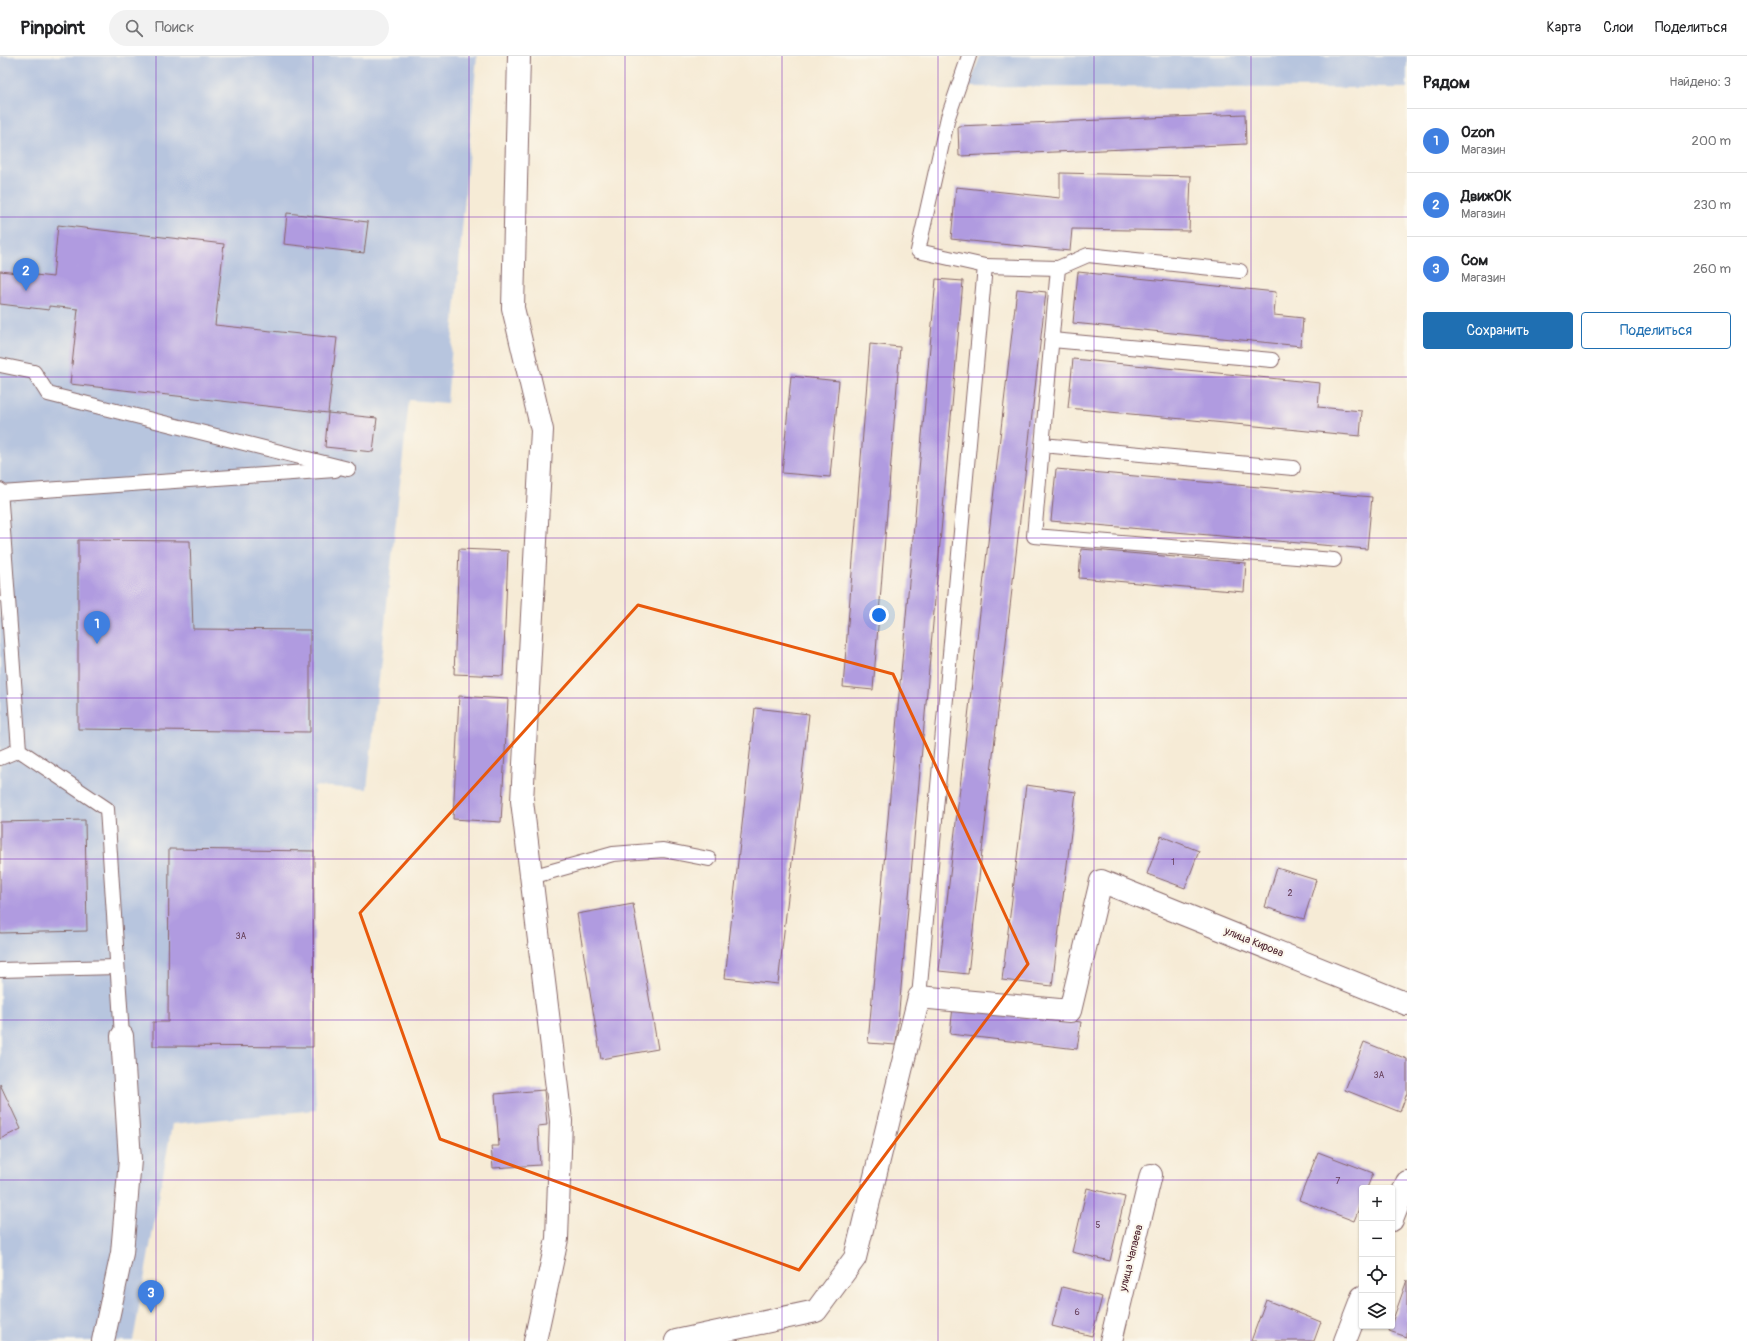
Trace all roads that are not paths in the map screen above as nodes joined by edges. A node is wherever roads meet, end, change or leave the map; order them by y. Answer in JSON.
{"nodes":[{"id":1,"x":519,"y":56,"type":"edge"},
{"id":2,"x":968,"y":56,"type":"edge"},
{"id":3,"x":985,"y":266,"type":"junction"},
{"id":4,"x":1058,"y":268,"type":"junction"},
{"id":5,"x":1240,"y":271,"type":"dead end"},
{"id":6,"x":1052,"y":340,"type":"junction"},
{"id":7,"x":1272,"y":360,"type":"dead end"},
{"id":8,"x":0,"y":365,"type":"edge"},
{"id":9,"x":1042,"y":445,"type":"junction"},
{"id":10,"x":1293,"y":468,"type":"dead end"},
{"id":11,"x":0,"y":492,"type":"edge"},
{"id":12,"x":1334,"y":560,"type":"dead end"},
{"id":13,"x":19,"y":750,"type":"junction"},
{"id":14,"x":0,"y":758,"type":"edge"},
{"id":15,"x":709,"y":860,"type":"dead end"},
{"id":16,"x":531,"y":877,"type":"junction"},
{"id":17,"x":117,"y":967,"type":"junction"},
{"id":18,"x":0,"y":970,"type":"edge"},
{"id":19,"x":919,"y":997,"type":"junction"},
{"id":20,"x":1407,"y":1004,"type":"edge"},
{"id":21,"x":122,"y":1036,"type":"joint"},
{"id":22,"x":1151,"y":1176,"type":"dead end"},
{"id":23,"x":1407,"y":1182,"type":"edge"},
{"id":24,"x":1395,"y":1212,"type":"edge"},
{"id":25,"x":1359,"y":1305,"type":"edge"},
{"id":26,"x":103,"y":1341,"type":"edge"},
{"id":27,"x":535,"y":1341,"type":"edge"},
{"id":28,"x":676,"y":1341,"type":"edge"},
{"id":29,"x":1111,"y":1341,"type":"edge"},
{"id":30,"x":1345,"y":1341,"type":"edge"}],
"edges":[{"from":1,"to":16,"type":"street"},
{"from":2,"to":3,"type":"lane"},
{"from":3,"to":4,"type":"lane"},
{"from":3,"to":19,"type":"lane"},
{"from":4,"to":5,"type":"lane"},
{"from":4,"to":6,"type":"lane"},
{"from":6,"to":7,"type":"lane"},
{"from":6,"to":9,"type":"lane"},
{"from":8,"to":11,"type":"lane"},
{"from":9,"to":10,"type":"lane"},
{"from":9,"to":12,"type":"lane"},
{"from":11,"to":13,"type":"lane"},
{"from":13,"to":14,"type":"lane"},
{"from":13,"to":17,"type":"lane"},
{"from":15,"to":16,"type":"lane"},
{"from":16,"to":27,"type":"street"},
{"from":17,"to":18,"type":"lane"},
{"from":17,"to":21,"type":"lane"},
{"from":19,"to":20,"type":"street","name":"улица Кирова"},
{"from":19,"to":28,"type":"street"},
{"from":21,"to":26,"type":"street"},
{"from":22,"to":29,"type":"street","name":"улица Чапаева"},
{"from":23,"to":24,"type":"street"},
{"from":25,"to":30,"type":"street"}]}
